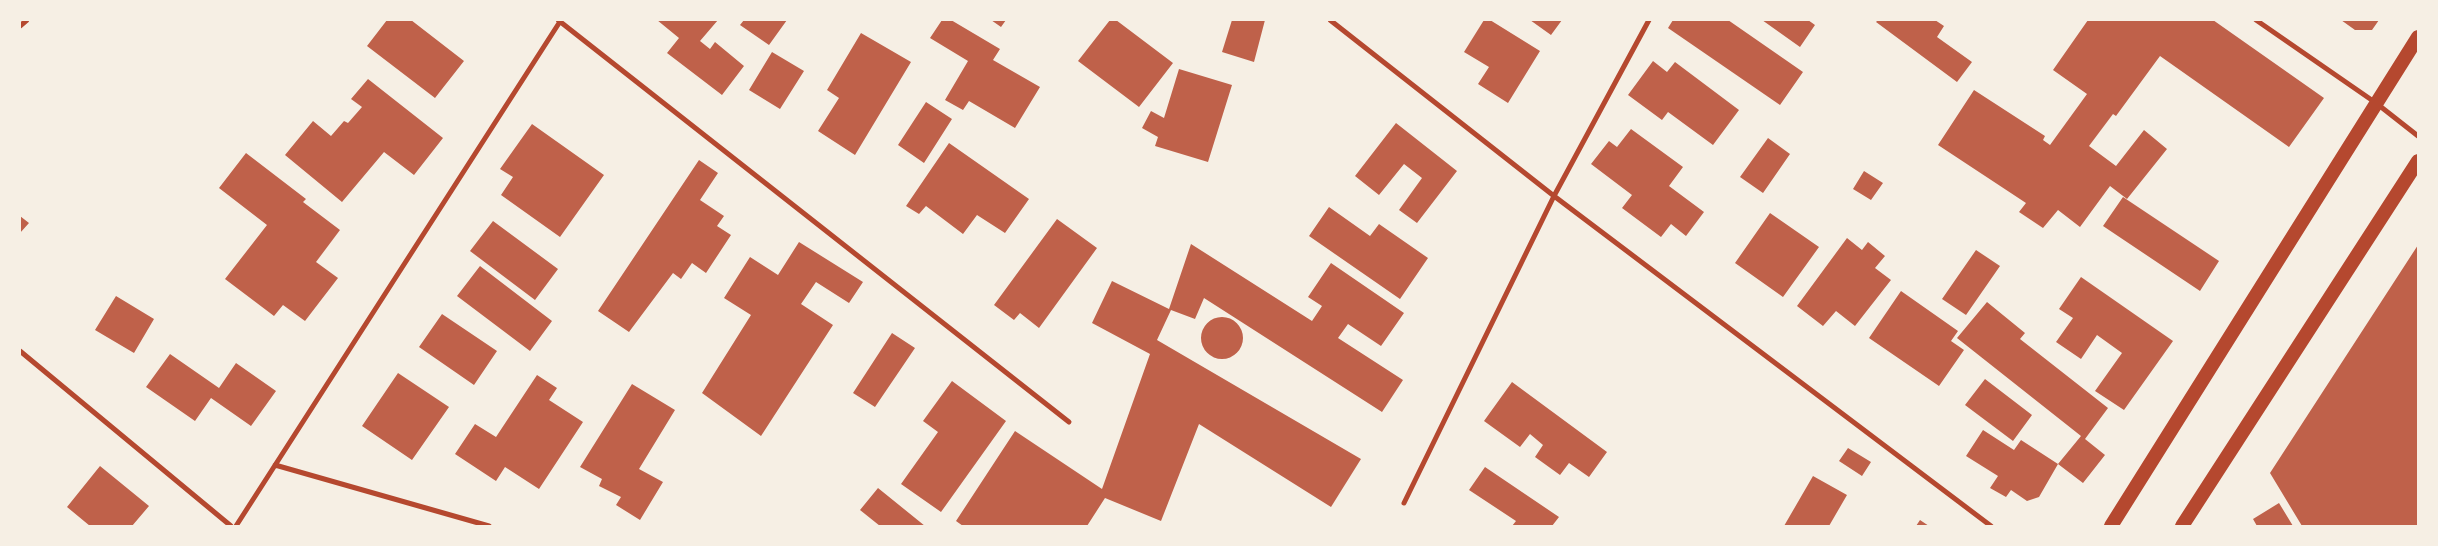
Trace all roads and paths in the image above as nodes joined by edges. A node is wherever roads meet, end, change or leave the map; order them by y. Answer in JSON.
{"nodes":[{"id":1,"x":27,"y":20,"type":"edge"},
{"id":2,"x":1330,"y":20,"type":"edge"},
{"id":3,"x":1649,"y":20,"type":"edge"},
{"id":4,"x":2256,"y":20,"type":"edge"},
{"id":5,"x":560,"y":21,"type":"edge"},
{"id":6,"x":20,"y":26,"type":"edge"},
{"id":7,"x":2418,"y":37,"type":"edge"},
{"id":8,"x":2376,"y":103,"type":"junction"},
{"id":9,"x":2418,"y":136,"type":"edge"},
{"id":10,"x":2418,"y":161,"type":"edge"},
{"id":11,"x":1554,"y":196,"type":"junction"},
{"id":12,"x":20,"y":351,"type":"edge"},
{"id":13,"x":1068,"y":422,"type":"dead end"},
{"id":14,"x":276,"y":465,"type":"junction"},
{"id":15,"x":1404,"y":503,"type":"dead end"},
{"id":16,"x":231,"y":526,"type":"edge"},
{"id":17,"x":236,"y":526,"type":"edge"},
{"id":18,"x":489,"y":526,"type":"edge"},
{"id":19,"x":1991,"y":526,"type":"edge"},
{"id":20,"x":2110,"y":526,"type":"edge"},
{"id":21,"x":2182,"y":526,"type":"edge"}],
"edges":[{"from":1,"to":6,"type":"street"},
{"from":2,"to":11,"type":"street"},
{"from":3,"to":11,"type":"street"},
{"from":4,"to":8,"type":"street"},
{"from":5,"to":13,"type":"street"},
{"from":5,"to":14,"type":"street"},
{"from":7,"to":8,"type":"highway"},
{"from":8,"to":9,"type":"street"},
{"from":8,"to":20,"type":"highway"},
{"from":10,"to":21,"type":"highway"},
{"from":11,"to":15,"type":"street"},
{"from":11,"to":19,"type":"street"},
{"from":12,"to":16,"type":"street"},
{"from":14,"to":17,"type":"street"},
{"from":14,"to":18,"type":"street"}]}
